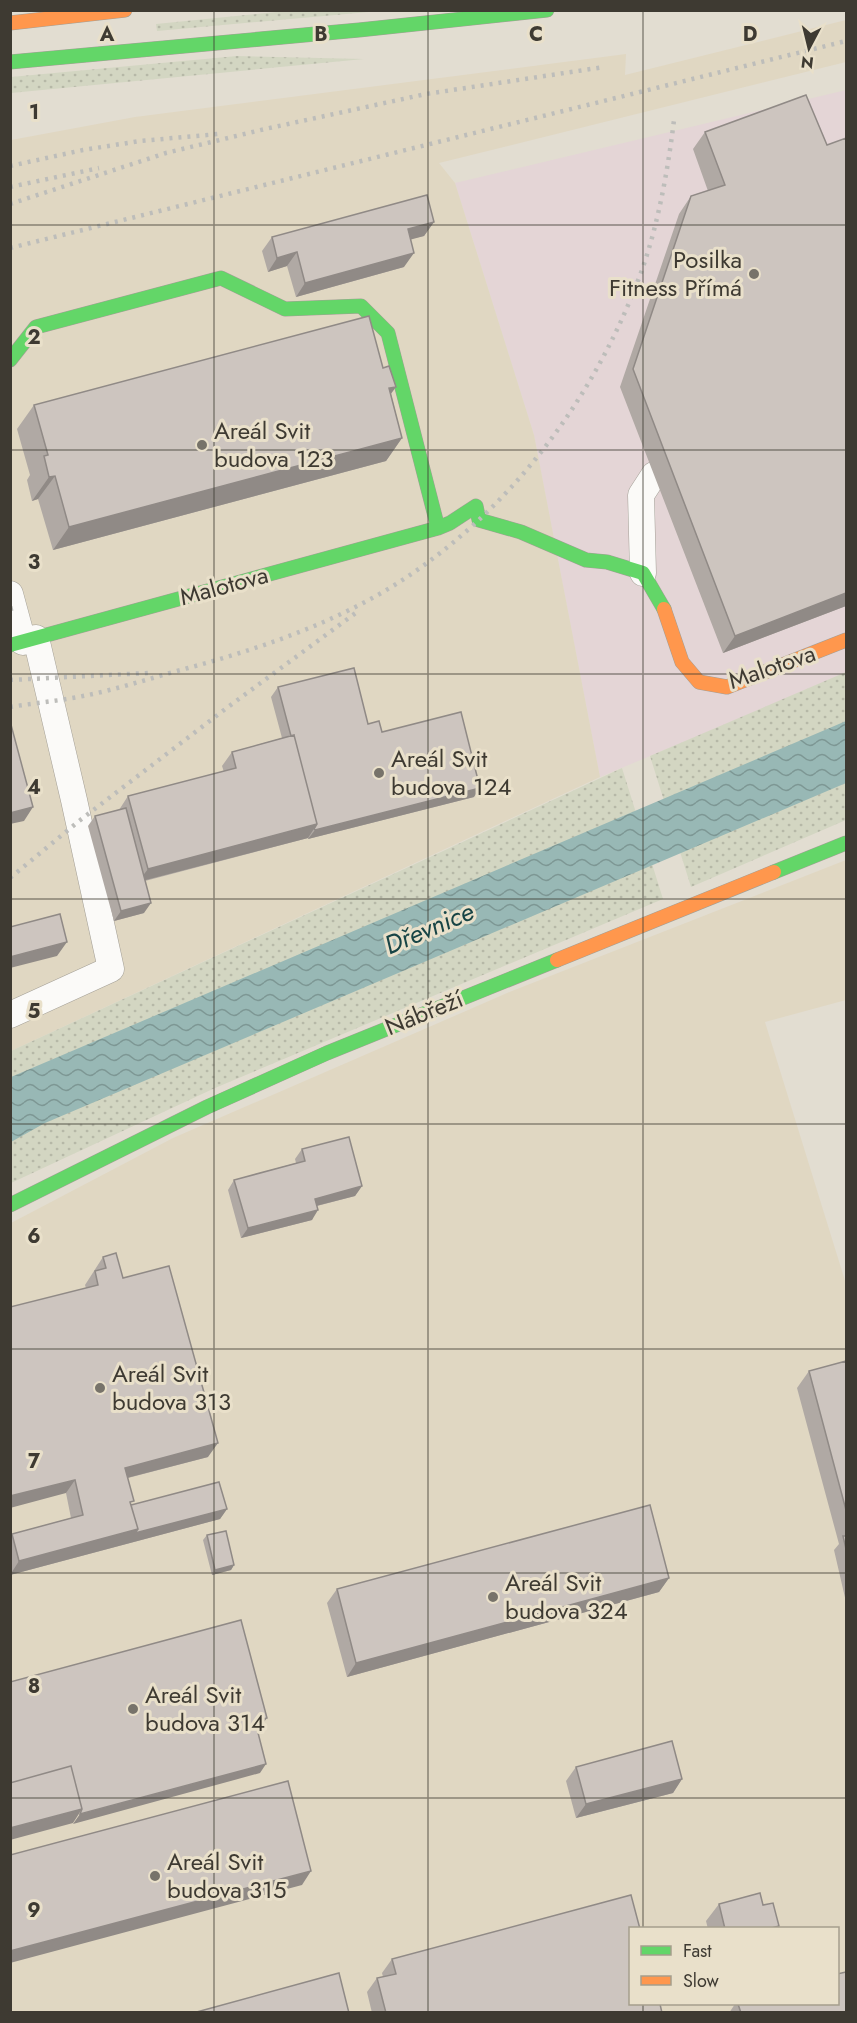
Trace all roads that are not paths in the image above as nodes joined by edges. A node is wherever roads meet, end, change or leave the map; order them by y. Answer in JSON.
{"nodes":[{"id":1,"x":125,"y":10,"type":"edge"},
{"id":2,"x":547,"y":10,"type":"edge"},
{"id":3,"x":10,"y":22,"type":"edge"},
{"id":4,"x":10,"y":62,"type":"edge"},
{"id":5,"x":10,"y":360,"type":"edge"},
{"id":6,"x":654,"y":475,"type":"dead end"},
{"id":7,"x":438,"y":528,"type":"junction"},
{"id":8,"x":643,"y":573,"type":"junction"},
{"id":9,"x":10,"y":594,"type":"edge"},
{"id":10,"x":846,"y":640,"type":"edge"},
{"id":11,"x":23,"y":642,"type":"edge"},
{"id":12,"x":846,"y":843,"type":"edge"},
{"id":13,"x":10,"y":1015,"type":"edge"},
{"id":14,"x":10,"y":1205,"type":"edge"}],
"edges":[{"from":1,"to":3,"type":"street"},
{"from":2,"to":4,"type":"street"},
{"from":5,"to":7,"type":"street"},
{"from":6,"to":8,"type":"street"},
{"from":7,"to":8,"type":"street","name":"Malotova"},
{"from":7,"to":11,"type":"street","name":"Malotova"},
{"from":8,"to":10,"type":"street","name":"Malotova"},
{"from":9,"to":11,"type":"street"},
{"from":11,"to":13,"type":"street"},
{"from":12,"to":14,"type":"street","name":"Nábřeží"}]}
